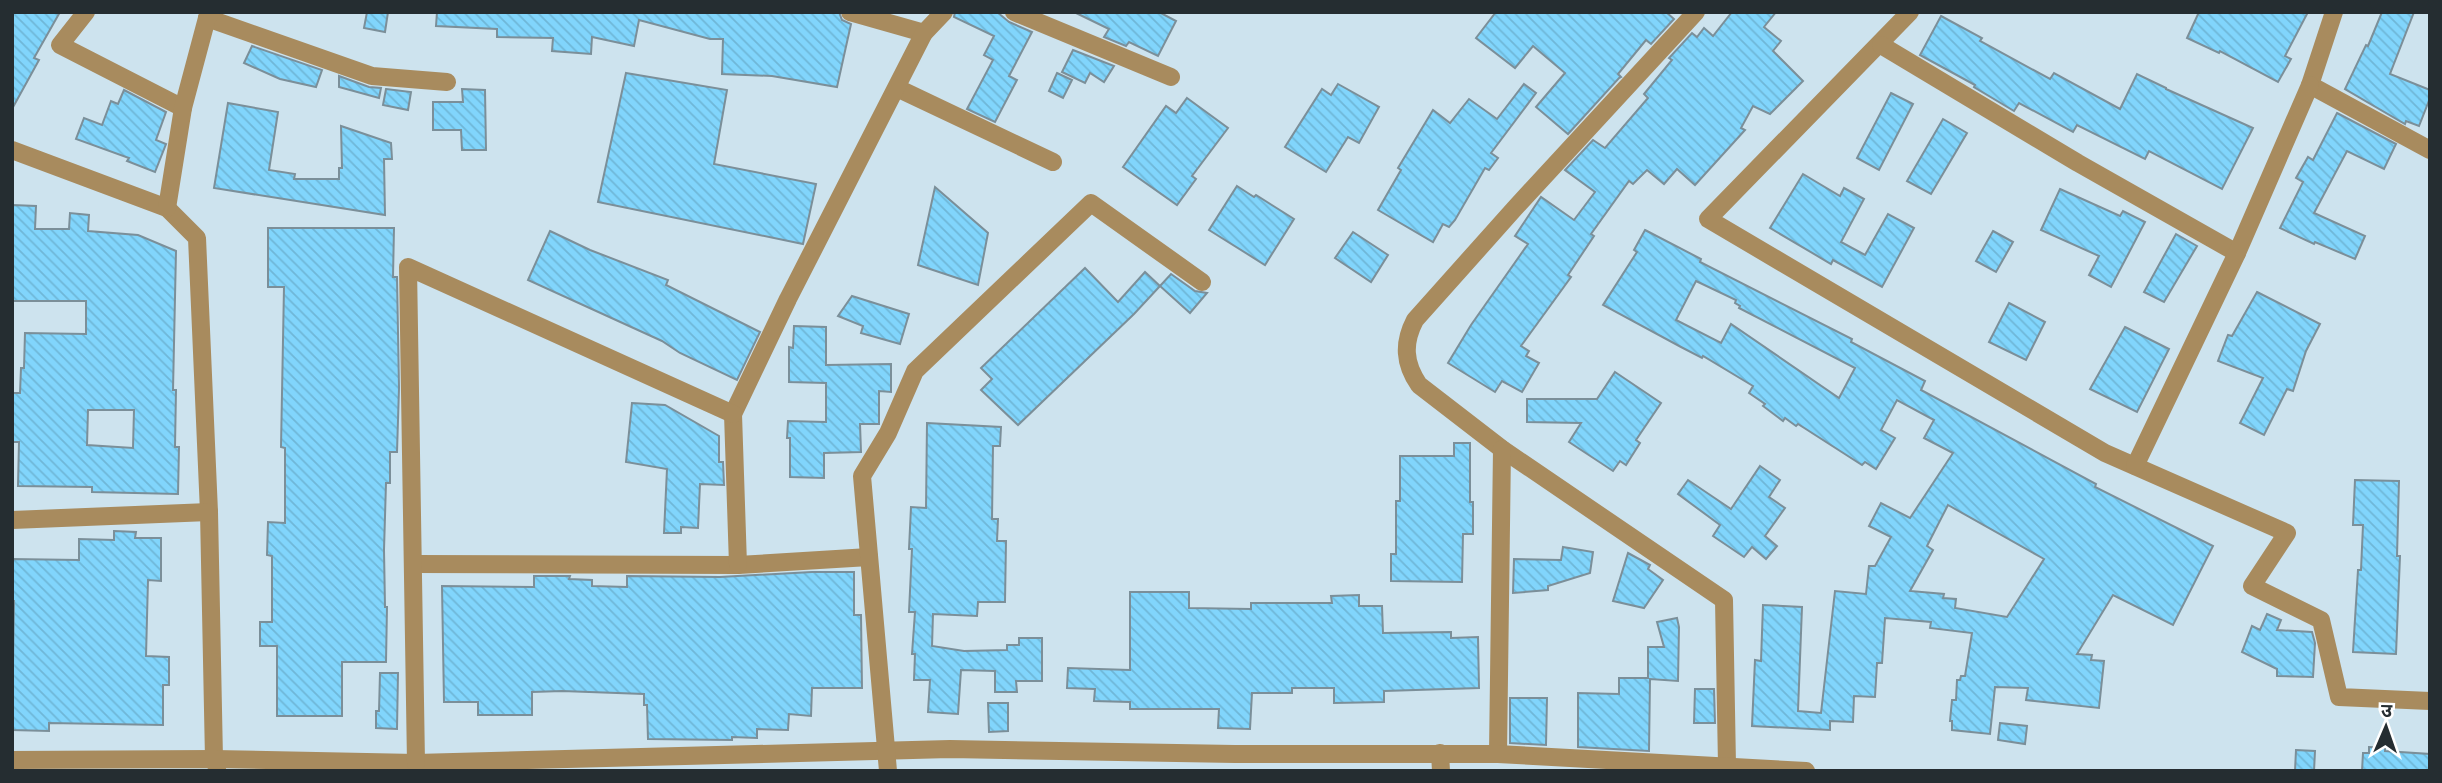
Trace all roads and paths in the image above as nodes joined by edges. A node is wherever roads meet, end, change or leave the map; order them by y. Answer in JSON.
{"nodes":[{"id":1,"x":86,"y":12,"type":"edge"},
{"id":2,"x":850,"y":12,"type":"edge"},
{"id":3,"x":944,"y":12,"type":"edge"},
{"id":4,"x":1014,"y":12,"type":"edge"},
{"id":5,"x":1696,"y":12,"type":"edge"},
{"id":6,"x":1910,"y":12,"type":"edge"},
{"id":7,"x":2334,"y":12,"type":"edge"},
{"id":8,"x":209,"y":15,"type":"edge"},
{"id":9,"x":924,"y":33,"type":"junction"},
{"id":10,"x":1881,"y":44,"type":"junction"},
{"id":11,"x":1171,"y":77,"type":"dead end"},
{"id":12,"x":447,"y":82,"type":"dead end"},
{"id":13,"x":2310,"y":85,"type":"junction"},
{"id":14,"x":897,"y":88,"type":"junction"},
{"id":15,"x":183,"y":108,"type":"junction"},
{"id":16,"x":12,"y":150,"type":"edge"},
{"id":17,"x":2430,"y":150,"type":"edge"},
{"id":18,"x":1053,"y":162,"type":"dead end"},
{"id":19,"x":167,"y":208,"type":"junction"},
{"id":20,"x":2237,"y":253,"type":"junction"},
{"id":21,"x":1202,"y":282,"type":"dead end"},
{"id":22,"x":733,"y":414,"type":"junction"},
{"id":23,"x":1502,"y":449,"type":"junction"},
{"id":24,"x":2134,"y":466,"type":"junction"},
{"id":25,"x":209,"y":512,"type":"junction"},
{"id":26,"x":12,"y":520,"type":"edge"},
{"id":27,"x":869,"y":556,"type":"junction"},
{"id":28,"x":413,"y":564,"type":"junction"},
{"id":29,"x":738,"y":565,"type":"junction"},
{"id":30,"x":2430,"y":701,"type":"edge"},
{"id":31,"x":887,"y":750,"type":"junction"},
{"id":32,"x":1498,"y":754,"type":"junction"},
{"id":33,"x":12,"y":760,"type":"edge"},
{"id":34,"x":1440,"y":762,"type":"edge"},
{"id":35,"x":416,"y":763,"type":"junction"},
{"id":36,"x":673,"y":763,"type":"edge"},
{"id":37,"x":1239,"y":763,"type":"edge"},
{"id":38,"x":1555,"y":764,"type":"edge"},
{"id":39,"x":216,"y":765,"type":"edge"},
{"id":40,"x":521,"y":765,"type":"edge"},
{"id":41,"x":1727,"y":765,"type":"junction"},
{"id":42,"x":888,"y":771,"type":"edge"},
{"id":43,"x":1807,"y":771,"type":"edge"}],
"edges":[{"from":1,"to":15,"type":"street"},
{"from":2,"to":9,"type":"street"},
{"from":3,"to":9,"type":"street"},
{"from":4,"to":11,"type":"street"},
{"from":5,"to":23,"type":"street"},
{"from":6,"to":10,"type":"street"},
{"from":7,"to":13,"type":"street"},
{"from":8,"to":12,"type":"street"},
{"from":8,"to":15,"type":"street"},
{"from":9,"to":14,"type":"street"},
{"from":10,"to":20,"type":"street"},
{"from":10,"to":24,"type":"street"},
{"from":13,"to":17,"type":"street"},
{"from":13,"to":20,"type":"street"},
{"from":14,"to":18,"type":"street"},
{"from":14,"to":22,"type":"street"},
{"from":15,"to":19,"type":"street"},
{"from":16,"to":19,"type":"street"},
{"from":19,"to":25,"type":"street"},
{"from":20,"to":24,"type":"street"},
{"from":21,"to":27,"type":"street"},
{"from":22,"to":28,"type":"street"},
{"from":22,"to":29,"type":"street"},
{"from":23,"to":32,"type":"street"},
{"from":23,"to":41,"type":"street"},
{"from":24,"to":30,"type":"street"},
{"from":25,"to":26,"type":"street"},
{"from":25,"to":39,"type":"street"},
{"from":27,"to":29,"type":"street"},
{"from":27,"to":31,"type":"street"},
{"from":28,"to":29,"type":"street"},
{"from":28,"to":35,"type":"street"},
{"from":31,"to":36,"type":"street"},
{"from":31,"to":37,"type":"street"},
{"from":31,"to":42,"type":"street"},
{"from":32,"to":34,"type":"street"},
{"from":32,"to":38,"type":"street"},
{"from":33,"to":39,"type":"street"},
{"from":34,"to":37,"type":"street"},
{"from":35,"to":39,"type":"street"},
{"from":35,"to":40,"type":"street"},
{"from":36,"to":40,"type":"street"},
{"from":38,"to":41,"type":"street"},
{"from":41,"to":43,"type":"street"}]}
